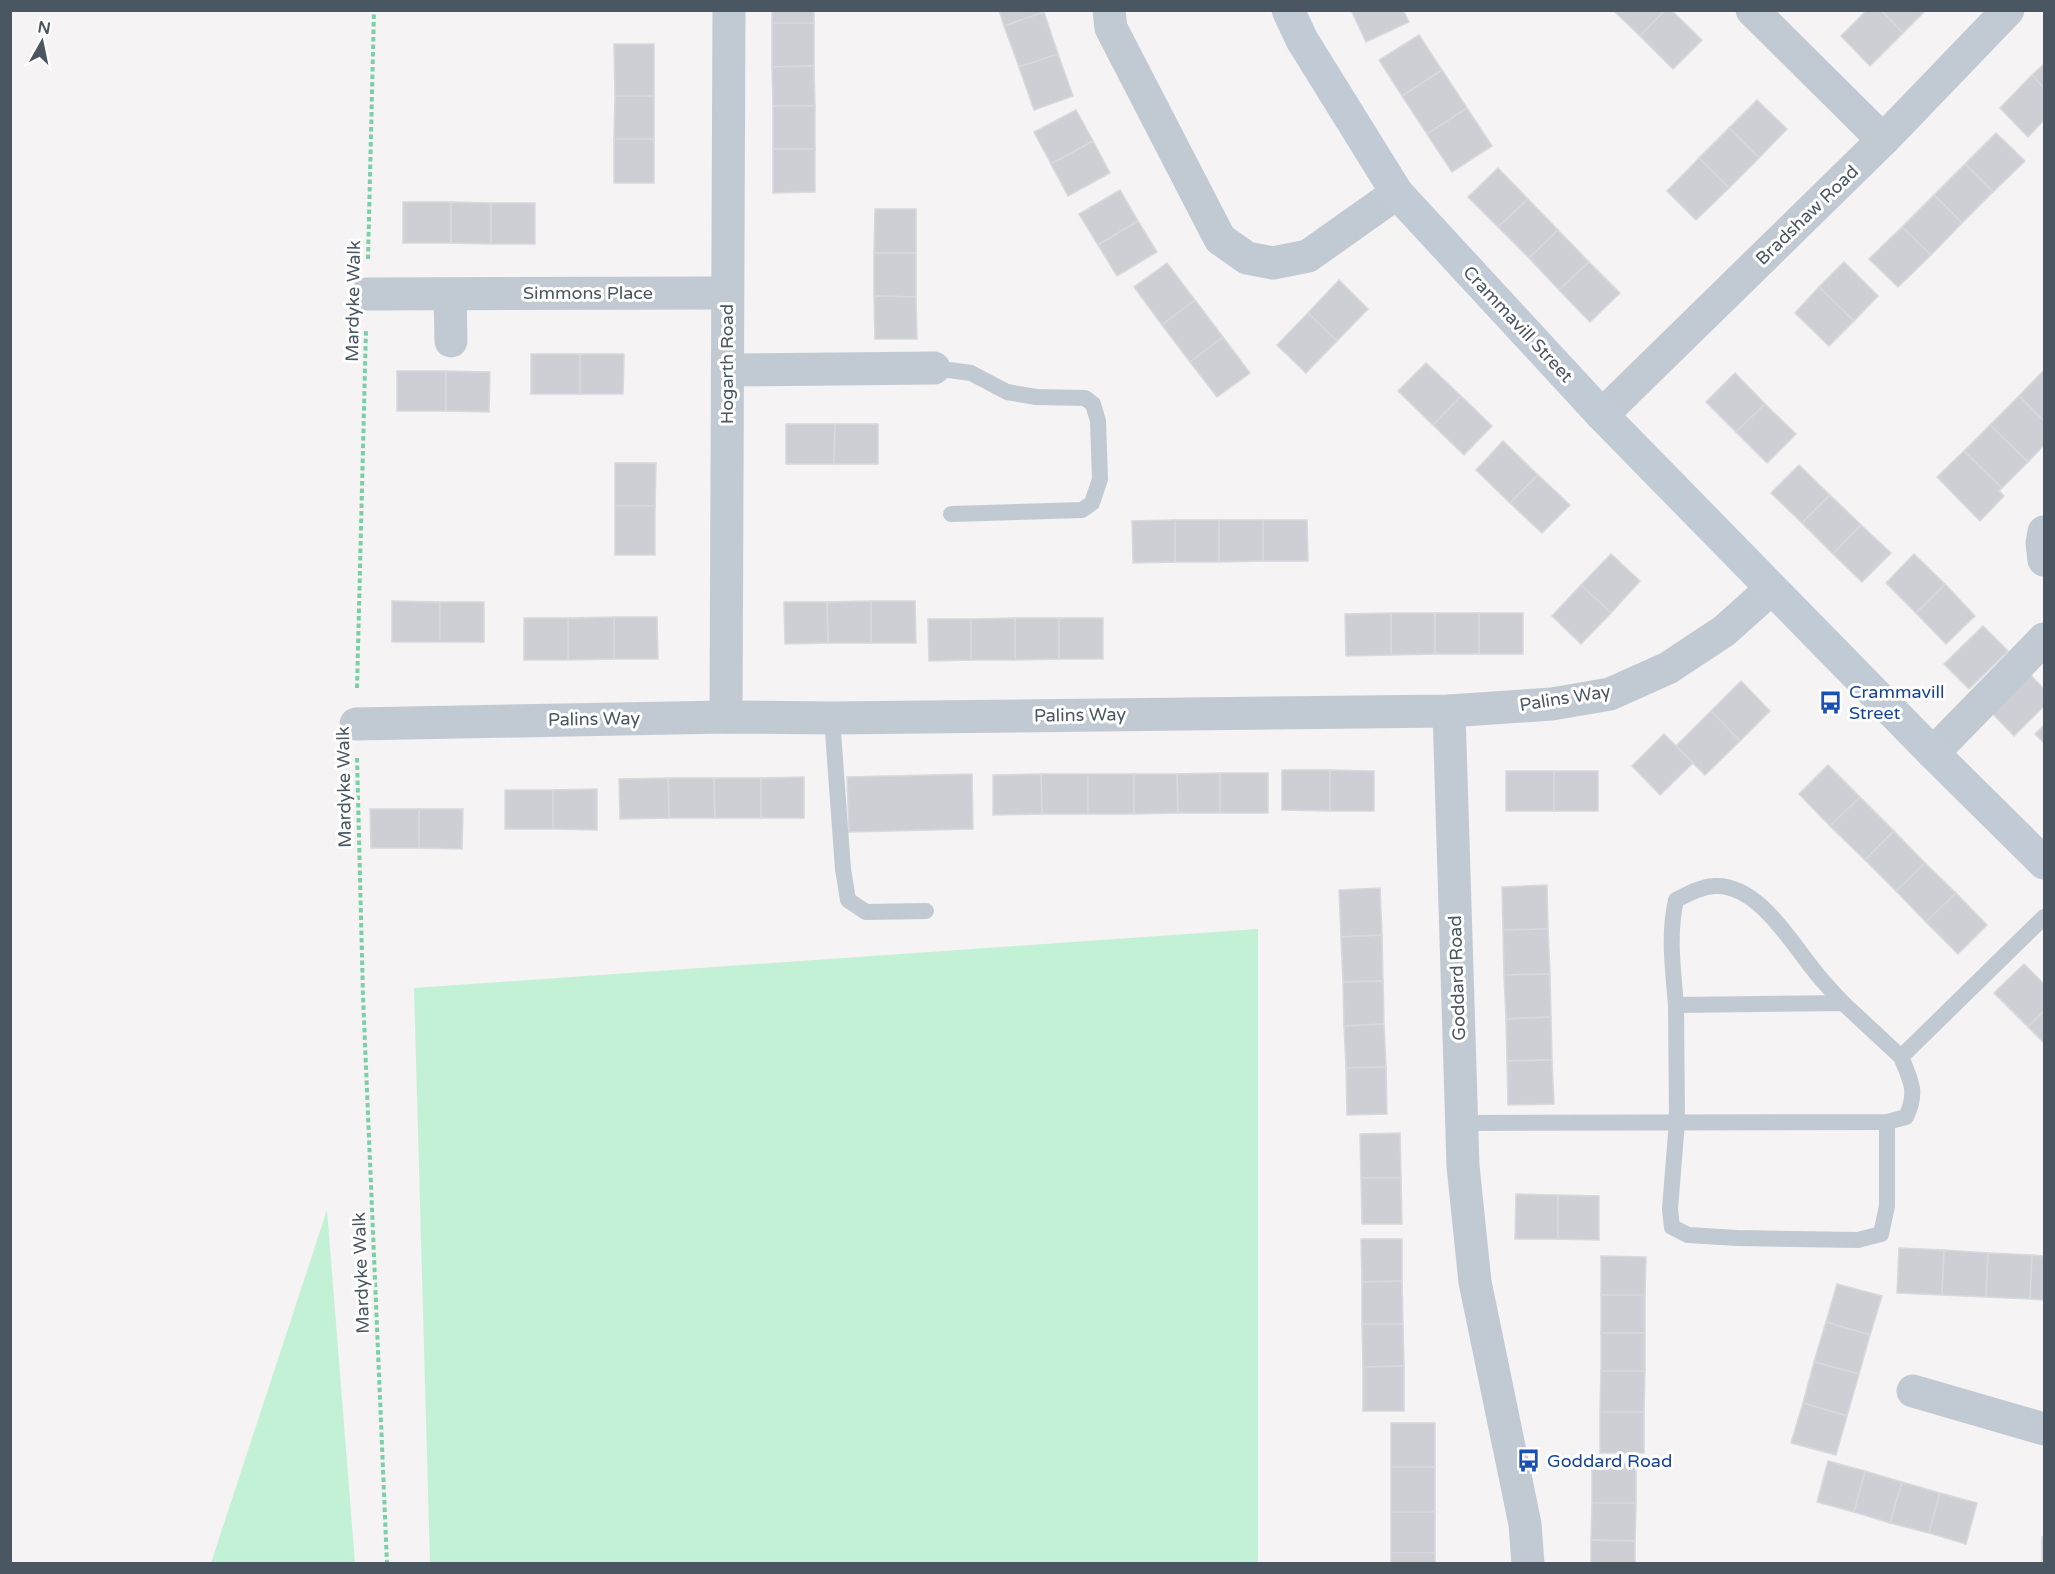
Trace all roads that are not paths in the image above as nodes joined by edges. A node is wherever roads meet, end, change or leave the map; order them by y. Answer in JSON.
{"nodes":[{"id":1,"x":729,"y":10,"type":"edge"},
{"id":2,"x":1109,"y":10,"type":"edge"},
{"id":3,"x":1288,"y":10,"type":"edge"},
{"id":4,"x":1752,"y":10,"type":"edge"},
{"id":5,"x":2007,"y":10,"type":"edge"},
{"id":6,"x":1883,"y":140,"type":"junction"},
{"id":7,"x":1397,"y":193,"type":"junction"},
{"id":8,"x":727,"y":293,"type":"junction"},
{"id":9,"x":367,"y":294,"type":"road end"},
{"id":10,"x":450,"y":294,"type":"junction"},
{"id":11,"x":451,"y":341,"type":"dead end"},
{"id":12,"x":934,"y":368,"type":"joint"},
{"id":13,"x":728,"y":370,"type":"junction"},
{"id":14,"x":1602,"y":416,"type":"junction"},
{"id":15,"x":951,"y":514,"type":"dead end"},
{"id":16,"x":2044,"y":532,"type":"edge"},
{"id":17,"x":2044,"y":560,"type":"edge"},
{"id":18,"x":1771,"y":589,"type":"junction"},
{"id":19,"x":2044,"y":639,"type":"edge"},
{"id":20,"x":1449,"y":711,"type":"junction"},
{"id":21,"x":726,"y":717,"type":"junction"},
{"id":22,"x":832,"y":718,"type":"junction"},
{"id":23,"x":356,"y":724,"type":"road end"},
{"id":24,"x":1933,"y":753,"type":"junction"},
{"id":25,"x":2044,"y":863,"type":"edge"},
{"id":26,"x":926,"y":911,"type":"dead end"},
{"id":27,"x":2044,"y":917,"type":"edge"},
{"id":28,"x":1844,"y":1004,"type":"junction"},
{"id":29,"x":1676,"y":1005,"type":"junction"},
{"id":30,"x":1901,"y":1057,"type":"junction"},
{"id":31,"x":1677,"y":1121,"type":"junction"},
{"id":32,"x":1887,"y":1122,"type":"junction"},
{"id":33,"x":1461,"y":1123,"type":"junction"},
{"id":34,"x":1913,"y":1391,"type":"dead end"},
{"id":35,"x":2044,"y":1429,"type":"edge"},
{"id":36,"x":1528,"y":1563,"type":"edge"}],
"edges":[{"from":1,"to":8,"type":"street","name":"Hogarth Road"},
{"from":2,"to":7,"type":"street"},
{"from":3,"to":7,"type":"street","name":"Crammavill Street"},
{"from":4,"to":6,"type":"street"},
{"from":5,"to":6,"type":"street","name":"Bradshaw Road"},
{"from":6,"to":14,"type":"street","name":"Bradshaw Road"},
{"from":7,"to":14,"type":"street","name":"Crammavill Street"},
{"from":8,"to":10,"type":"street","name":"Simmons Place"},
{"from":8,"to":13,"type":"street","name":"Hogarth Road"},
{"from":9,"to":10,"type":"street","name":"Simmons Place"},
{"from":10,"to":11,"type":"street"},
{"from":12,"to":13,"type":"street"},
{"from":12,"to":15,"type":"lane"},
{"from":13,"to":21,"type":"street","name":"Hogarth Road"},
{"from":14,"to":18,"type":"street","name":"Crammavill Street"},
{"from":16,"to":17,"type":"street"},
{"from":18,"to":20,"type":"street","name":"Palins Way"},
{"from":18,"to":24,"type":"street","name":"Crammavill Street"},
{"from":19,"to":24,"type":"street"},
{"from":20,"to":22,"type":"street","name":"Palins Way"},
{"from":20,"to":33,"type":"street","name":"Goddard Road"},
{"from":21,"to":22,"type":"street","name":"Palins Way"},
{"from":21,"to":23,"type":"street","name":"Palins Way"},
{"from":22,"to":26,"type":"lane"},
{"from":24,"to":25,"type":"street","name":"Crammavill Street"},
{"from":27,"to":30,"type":"lane"},
{"from":28,"to":29,"type":"lane"},
{"from":28,"to":29,"type":"lane"},
{"from":28,"to":30,"type":"lane"},
{"from":29,"to":31,"type":"lane"},
{"from":30,"to":32,"type":"lane"},
{"from":31,"to":32,"type":"lane"},
{"from":31,"to":32,"type":"lane"},
{"from":31,"to":33,"type":"lane"},
{"from":33,"to":36,"type":"street","name":"Goddard Road"},
{"from":34,"to":35,"type":"street"}]}
